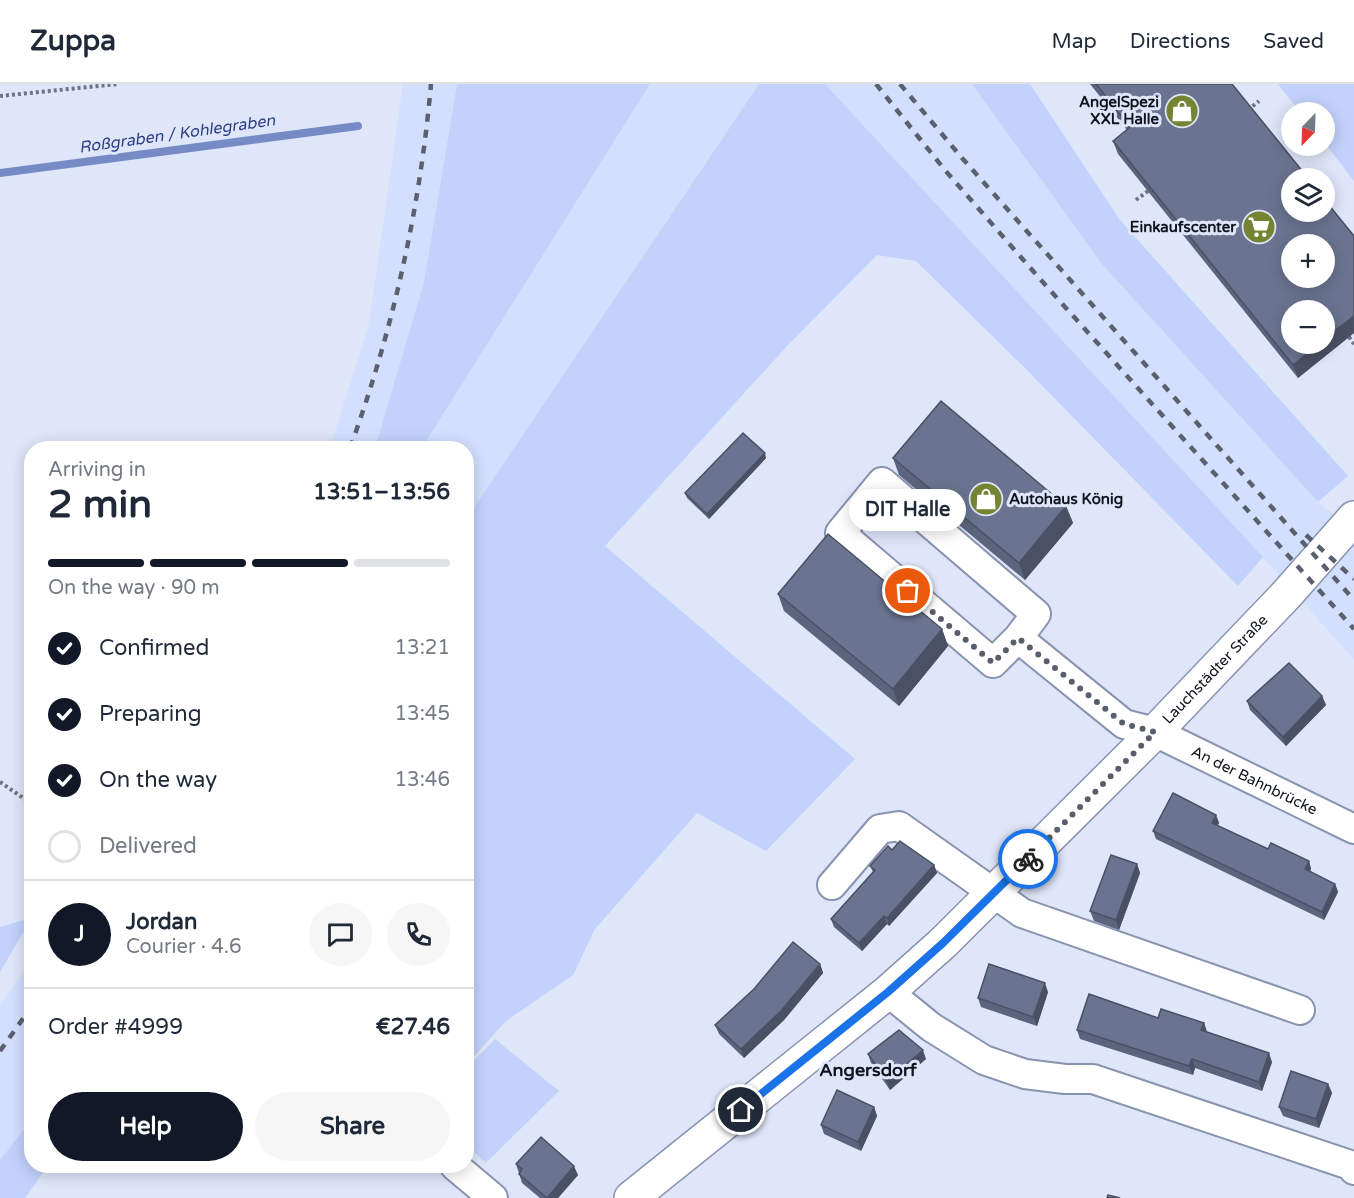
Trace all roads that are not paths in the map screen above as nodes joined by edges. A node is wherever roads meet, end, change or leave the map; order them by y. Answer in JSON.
{"nodes":[{"id":1,"x":1354,"y":518,"type":"edge"},
{"id":2,"x":1018,"y":638,"type":"junction"},
{"id":3,"x":1155,"y":732,"type":"junction"},
{"id":4,"x":1354,"y":829,"type":"edge"},
{"id":5,"x":832,"y":885,"type":"dead end"},
{"id":6,"x":994,"y":893,"type":"junction"},
{"id":7,"x":888,"y":992,"type":"junction"},
{"id":8,"x":1300,"y":1010,"type":"dead end"},
{"id":9,"x":1354,"y":1170,"type":"edge"},
{"id":10,"x":463,"y":1173,"type":"edge"},
{"id":11,"x":493,"y":1198,"type":"edge"},
{"id":12,"x":631,"y":1198,"type":"edge"}],
"edges":[{"from":1,"to":3,"type":"main road","name":"Lauchstädter Straße"},
{"from":2,"to":2,"type":"street"},
{"from":2,"to":3,"type":"street","name":"An der Bahnbrücke"},
{"from":3,"to":4,"type":"street","name":"An der Bahnbrücke"},
{"from":3,"to":6,"type":"main road","name":"Lauchstädter Straße"},
{"from":5,"to":6,"type":"street"},
{"from":6,"to":7,"type":"main road","name":"Lauchstädter Straße"},
{"from":6,"to":8,"type":"street"},
{"from":7,"to":9,"type":"street"},
{"from":7,"to":12,"type":"main road","name":"Lauchstädter Straße"},
{"from":10,"to":11,"type":"street"}]}
